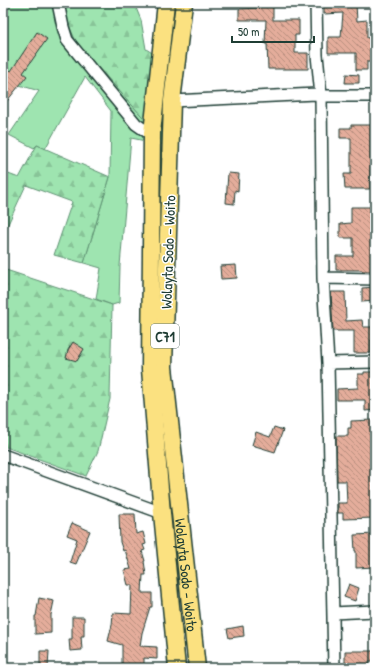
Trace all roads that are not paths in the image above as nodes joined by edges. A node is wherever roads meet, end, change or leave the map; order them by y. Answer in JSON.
{"nodes":[{"id":1,"x":58,"y":3,"type":"edge"},
{"id":2,"x":166,"y":3,"type":"edge"},
{"id":3,"x":184,"y":3,"type":"edge"},
{"id":4,"x":316,"y":3,"type":"edge"},
{"id":5,"x":321,"y":96,"type":"junction"},
{"id":6,"x":375,"y":96,"type":"edge"},
{"id":7,"x":172,"y":101,"type":"junction"},
{"id":8,"x":152,"y":133,"type":"junction"},
{"id":9,"x":323,"y":278,"type":"junction"},
{"id":10,"x":375,"y":279,"type":"edge"},
{"id":11,"x":375,"y":362,"type":"edge"},
{"id":12,"x":328,"y":363,"type":"junction"},
{"id":13,"x":3,"y":454,"type":"edge"},
{"id":14,"x":162,"y":513,"type":"junction"},
{"id":15,"x":375,"y":611,"type":"edge"},
{"id":16,"x":333,"y":613,"type":"junction"},
{"id":17,"x":177,"y":668,"type":"edge"},
{"id":18,"x":198,"y":668,"type":"edge"},
{"id":19,"x":334,"y":668,"type":"edge"}],
"edges":[{"from":1,"to":8,"type":"street"},
{"from":2,"to":8,"type":"highway","name":"Wolayta Sodo - Woito","number":"C71"},
{"from":3,"to":7,"type":"highway","name":"Wolayta Sodo - Woito","number":"C71"},
{"from":4,"to":5,"type":"street"},
{"from":5,"to":6,"type":"street"},
{"from":5,"to":7,"type":"street"},
{"from":5,"to":9,"type":"street"},
{"from":7,"to":18,"type":"highway","name":"Wolayta Sodo - Woito","number":"C71"},
{"from":8,"to":14,"type":"highway","name":"Wolayta Sodo - Woito","number":"C71"},
{"from":9,"to":10,"type":"street"},
{"from":9,"to":12,"type":"street"},
{"from":11,"to":12,"type":"street"},
{"from":12,"to":16,"type":"street"},
{"from":13,"to":14,"type":"street"},
{"from":14,"to":17,"type":"highway","name":"Wolayta Sodo - Woito","number":"C71"},
{"from":15,"to":16,"type":"street"},
{"from":16,"to":19,"type":"street"}]}
